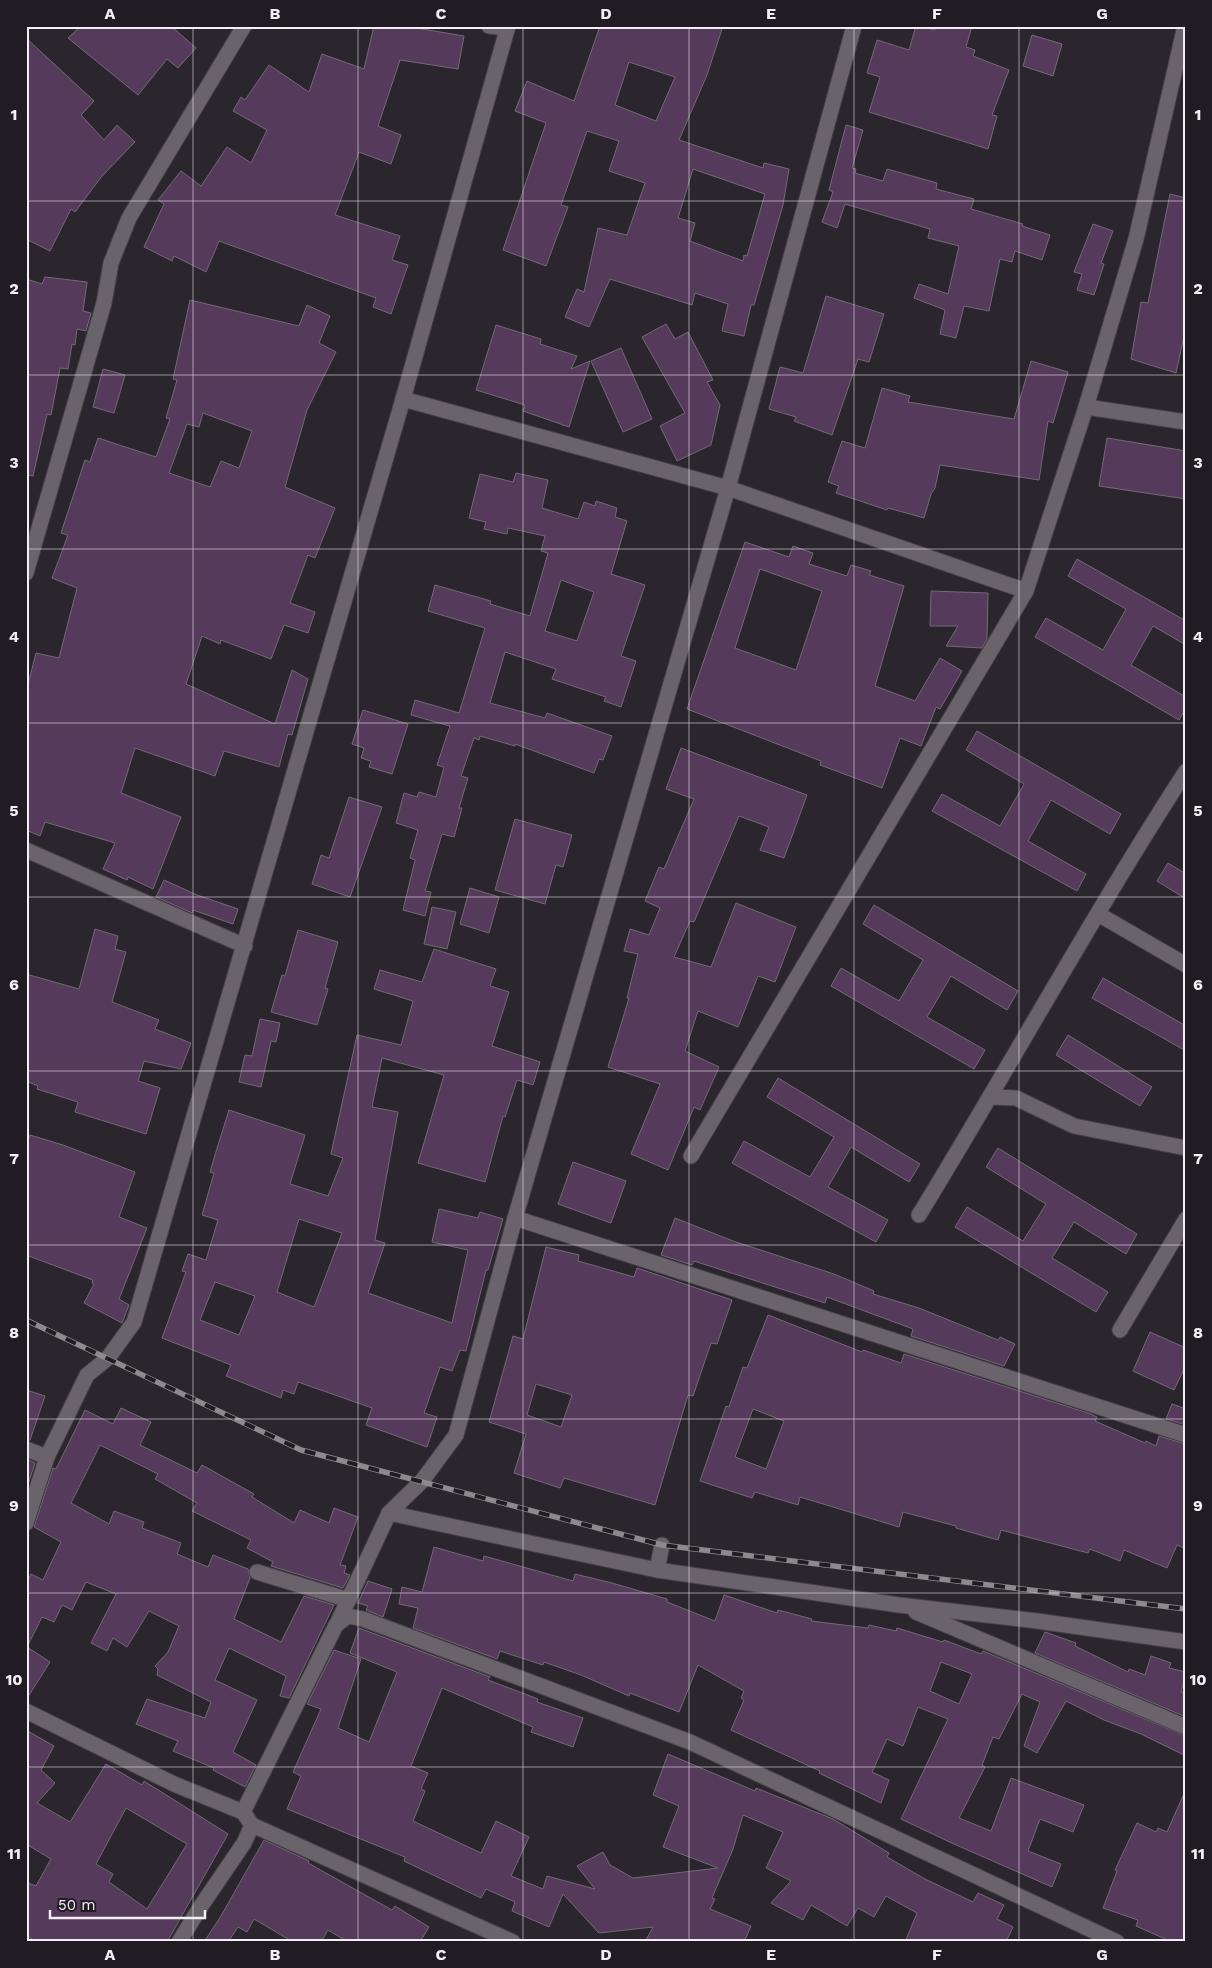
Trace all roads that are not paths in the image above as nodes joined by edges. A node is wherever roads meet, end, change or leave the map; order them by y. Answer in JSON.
{"nodes":[{"id":1,"x":244,"y":26,"type":"edge"},
{"id":2,"x":490,"y":26,"type":"edge"},
{"id":3,"x":854,"y":26,"type":"edge"},
{"id":4,"x":1185,"y":26,"type":"edge"},
{"id":5,"x":508,"y":27,"type":"edge"},
{"id":6,"x":403,"y":399,"type":"junction"},
{"id":7,"x":1086,"y":407,"type":"junction"},
{"id":8,"x":1186,"y":422,"type":"edge"},
{"id":9,"x":728,"y":488,"type":"junction"},
{"id":10,"x":26,"y":573,"type":"edge"},
{"id":11,"x":1026,"y":591,"type":"junction"},
{"id":12,"x":1186,"y":771,"type":"edge"},
{"id":13,"x":26,"y":850,"type":"edge"},
{"id":14,"x":1098,"y":914,"type":"junction"},
{"id":15,"x":244,"y":946,"type":"junction"},
{"id":16,"x":1186,"y":965,"type":"edge"},
{"id":17,"x":991,"y":1097,"type":"junction"},
{"id":18,"x":1186,"y":1148,"type":"edge"},
{"id":19,"x":691,"y":1156,"type":"dead end"},
{"id":20,"x":918,"y":1215,"type":"dead end"},
{"id":21,"x":515,"y":1218,"type":"junction"},
{"id":22,"x":1186,"y":1219,"type":"edge"},
{"id":23,"x":1120,"y":1330,"type":"dead end"},
{"id":24,"x":1186,"y":1435,"type":"edge"},
{"id":25,"x":26,"y":1449,"type":"edge"},
{"id":26,"x":47,"y":1457,"type":"junction"},
{"id":27,"x":389,"y":1512,"type":"junction"},
{"id":28,"x":26,"y":1523,"type":"edge"},
{"id":29,"x":662,"y":1545,"type":"dead end"},
{"id":30,"x":657,"y":1570,"type":"junction"},
{"id":31,"x":257,"y":1572,"type":"dead end"},
{"id":32,"x":349,"y":1600,"type":"junction"},
{"id":33,"x":899,"y":1605,"type":"junction"},
{"id":34,"x":336,"y":1625,"type":"junction"},
{"id":35,"x":1186,"y":1642,"type":"edge"},
{"id":36,"x":26,"y":1711,"type":"edge"},
{"id":37,"x":1186,"y":1727,"type":"edge"},
{"id":38,"x":243,"y":1812,"type":"junction"},
{"id":39,"x":252,"y":1825,"type":"junction"},
{"id":40,"x":179,"y":1942,"type":"edge"},
{"id":41,"x":514,"y":1942,"type":"edge"},
{"id":42,"x":1117,"y":1942,"type":"edge"}],
"edges":[{"from":1,"to":10,"type":"street"},
{"from":2,"to":5,"type":"street"},
{"from":3,"to":9,"type":"street"},
{"from":4,"to":7,"type":"street"},
{"from":5,"to":6,"type":"street"},
{"from":6,"to":9,"type":"street"},
{"from":6,"to":15,"type":"street"},
{"from":7,"to":8,"type":"street"},
{"from":7,"to":11,"type":"street"},
{"from":9,"to":11,"type":"street"},
{"from":9,"to":21,"type":"street"},
{"from":11,"to":19,"type":"street"},
{"from":12,"to":14,"type":"street"},
{"from":13,"to":15,"type":"street"},
{"from":14,"to":16,"type":"street"},
{"from":14,"to":17,"type":"street"},
{"from":15,"to":26,"type":"street"},
{"from":17,"to":18,"type":"street"},
{"from":17,"to":20,"type":"street"},
{"from":21,"to":24,"type":"street"},
{"from":21,"to":27,"type":"street"},
{"from":22,"to":23,"type":"street"},
{"from":25,"to":26,"type":"street"},
{"from":26,"to":28,"type":"street"},
{"from":27,"to":30,"type":"street"},
{"from":27,"to":32,"type":"street"},
{"from":29,"to":30,"type":"street"},
{"from":30,"to":33,"type":"street"},
{"from":31,"to":32,"type":"street"},
{"from":32,"to":34,"type":"street"},
{"from":33,"to":35,"type":"street"},
{"from":33,"to":37,"type":"street"},
{"from":34,"to":38,"type":"street"},
{"from":34,"to":42,"type":"street"},
{"from":36,"to":38,"type":"street"},
{"from":38,"to":39,"type":"street"},
{"from":39,"to":40,"type":"street"},
{"from":39,"to":41,"type":"street"}]}
